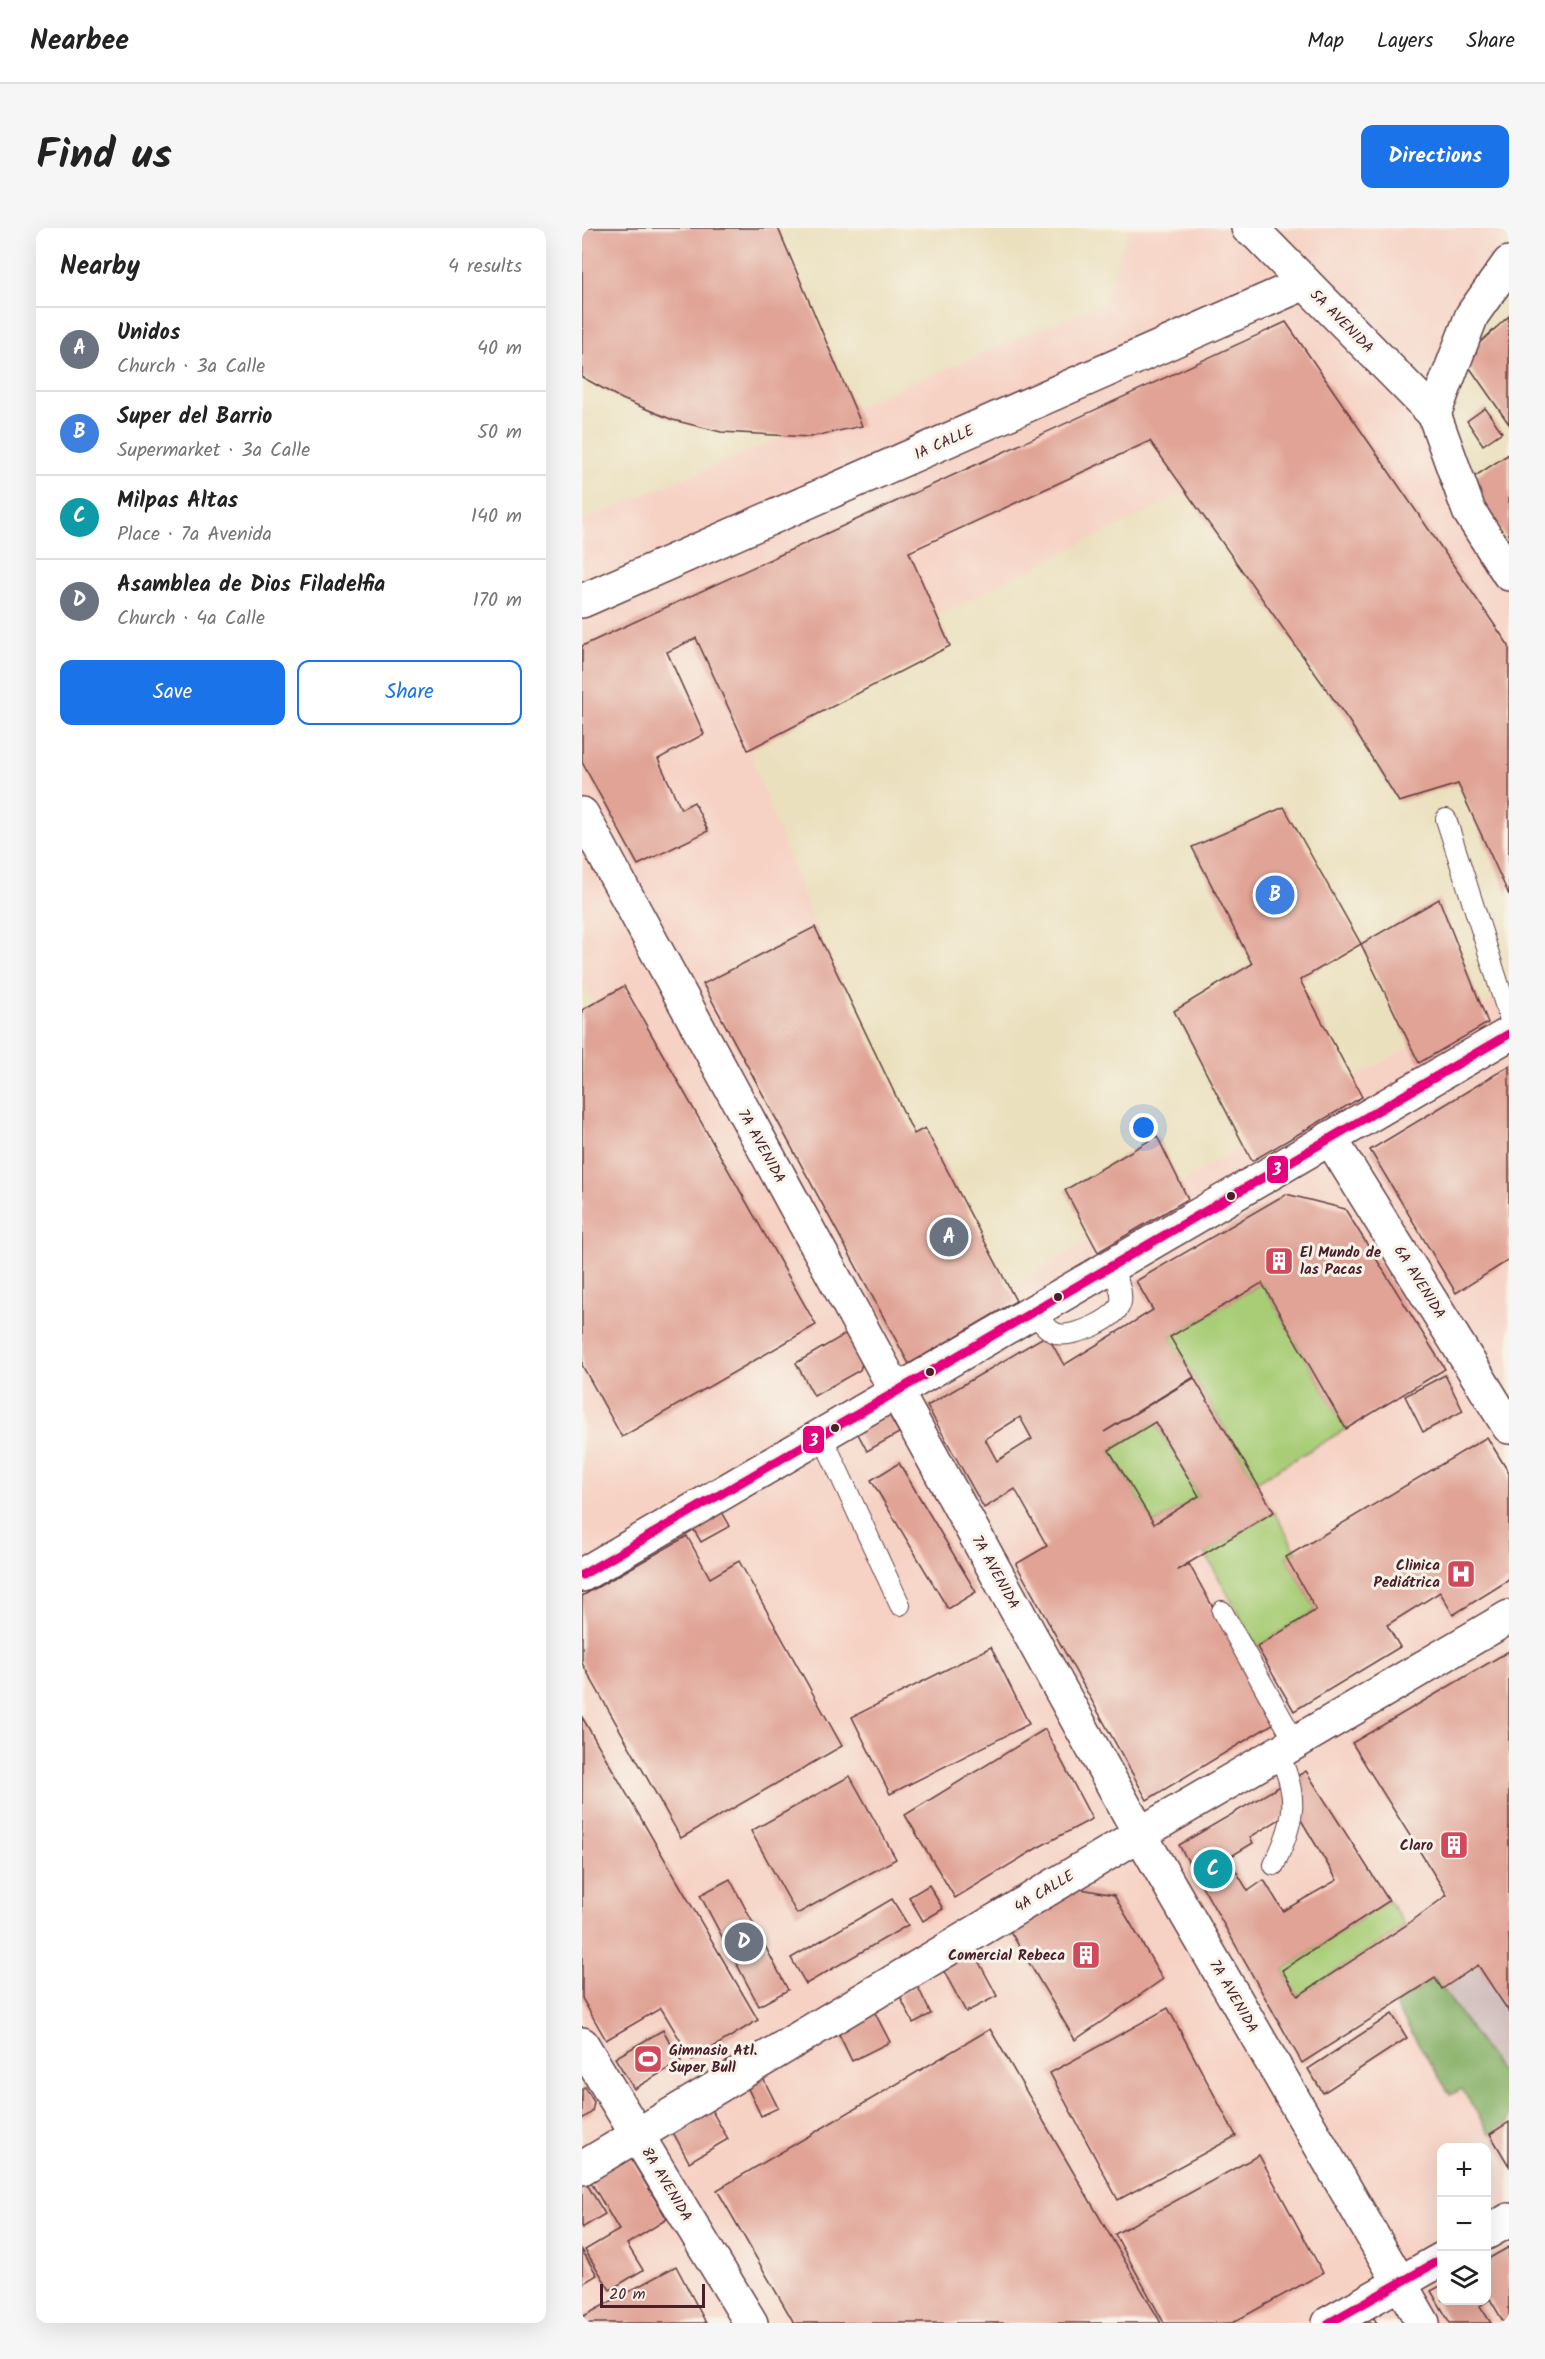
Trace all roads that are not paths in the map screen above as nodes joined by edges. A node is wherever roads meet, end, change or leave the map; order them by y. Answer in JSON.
{"nodes":[{"id":1,"x":1248,"y":228,"type":"edge"},
{"id":2,"x":1509,"y":263,"type":"edge"},
{"id":3,"x":1305,"y":284,"type":"junction"},
{"id":4,"x":1434,"y":414,"type":"junction"},
{"id":5,"x":1509,"y":574,"type":"edge"},
{"id":6,"x":582,"y":601,"type":"edge"},
{"id":7,"x":582,"y":814,"type":"edge"},
{"id":8,"x":1446,"y":819,"type":"dead end"},
{"id":9,"x":1509,"y":1017,"type":"edge"},
{"id":10,"x":1509,"y":1034,"type":"edge"},
{"id":11,"x":1330,"y":1138,"type":"junction"},
{"id":12,"x":1111,"y":1267,"type":"junction"},
{"id":13,"x":1033,"y":1313,"type":"junction"},
{"id":14,"x":897,"y":1393,"type":"junction"},
{"id":15,"x":1509,"y":1427,"type":"edge"},
{"id":16,"x":822,"y":1436,"type":"junction"},
{"id":17,"x":582,"y":1575,"type":"edge"},
{"id":18,"x":900,"y":1605,"type":"dead end"},
{"id":19,"x":1222,"y":1611,"type":"dead end"},
{"id":20,"x":1509,"y":1617,"type":"edge"},
{"id":21,"x":1287,"y":1748,"type":"junction"},
{"id":22,"x":1140,"y":1834,"type":"junction"},
{"id":23,"x":1274,"y":1865,"type":"dead end"},
{"id":24,"x":582,"y":2044,"type":"edge"},
{"id":25,"x":636,"y":2134,"type":"junction"},
{"id":26,"x":582,"y":2168,"type":"edge"},
{"id":27,"x":1509,"y":2220,"type":"edge"},
{"id":28,"x":1491,"y":2230,"type":"edge"},
{"id":29,"x":1437,"y":2262,"type":"edge"},
{"id":30,"x":1399,"y":2283,"type":"junction"},
{"id":31,"x":752,"y":2323,"type":"edge"},
{"id":32,"x":1329,"y":2323,"type":"edge"},
{"id":33,"x":1423,"y":2323,"type":"edge"}],
"edges":[{"from":1,"to":3,"type":"street","name":"5A AVENIDA"},
{"from":2,"to":4,"type":"street"},
{"from":3,"to":4,"type":"street","name":"5A AVENIDA"},
{"from":3,"to":6,"type":"street","name":"1A CALLE"},
{"from":4,"to":5,"type":"street","name":"5A AVENIDA"},
{"from":7,"to":14,"type":"street","name":"7A AVENIDA"},
{"from":8,"to":9,"type":"lane"},
{"from":10,"to":11,"type":"street"},
{"from":11,"to":12,"type":"street"},
{"from":11,"to":15,"type":"street","name":"6A AVENIDA"},
{"from":12,"to":13,"type":"street"},
{"from":12,"to":13,"type":"lane"},
{"from":13,"to":14,"type":"street"},
{"from":14,"to":16,"type":"street"},
{"from":14,"to":22,"type":"street","name":"7A AVENIDA"},
{"from":16,"to":17,"type":"street"},
{"from":16,"to":18,"type":"lane"},
{"from":19,"to":21,"type":"lane"},
{"from":20,"to":21,"type":"street","name":"4A CALLE"},
{"from":21,"to":22,"type":"street","name":"4A CALLE"},
{"from":21,"to":23,"type":"lane"},
{"from":22,"to":25,"type":"street","name":"4A CALLE"},
{"from":22,"to":30,"type":"street","name":"7A AVENIDA"},
{"from":24,"to":25,"type":"street","name":"8A AVENIDA"},
{"from":25,"to":26,"type":"street","name":"4A CALLE"},
{"from":25,"to":31,"type":"street","name":"8A AVENIDA"},
{"from":27,"to":28,"type":"street"},
{"from":29,"to":30,"type":"street"},
{"from":30,"to":32,"type":"street"},
{"from":30,"to":33,"type":"street","name":"7A AVENIDA"}]}
